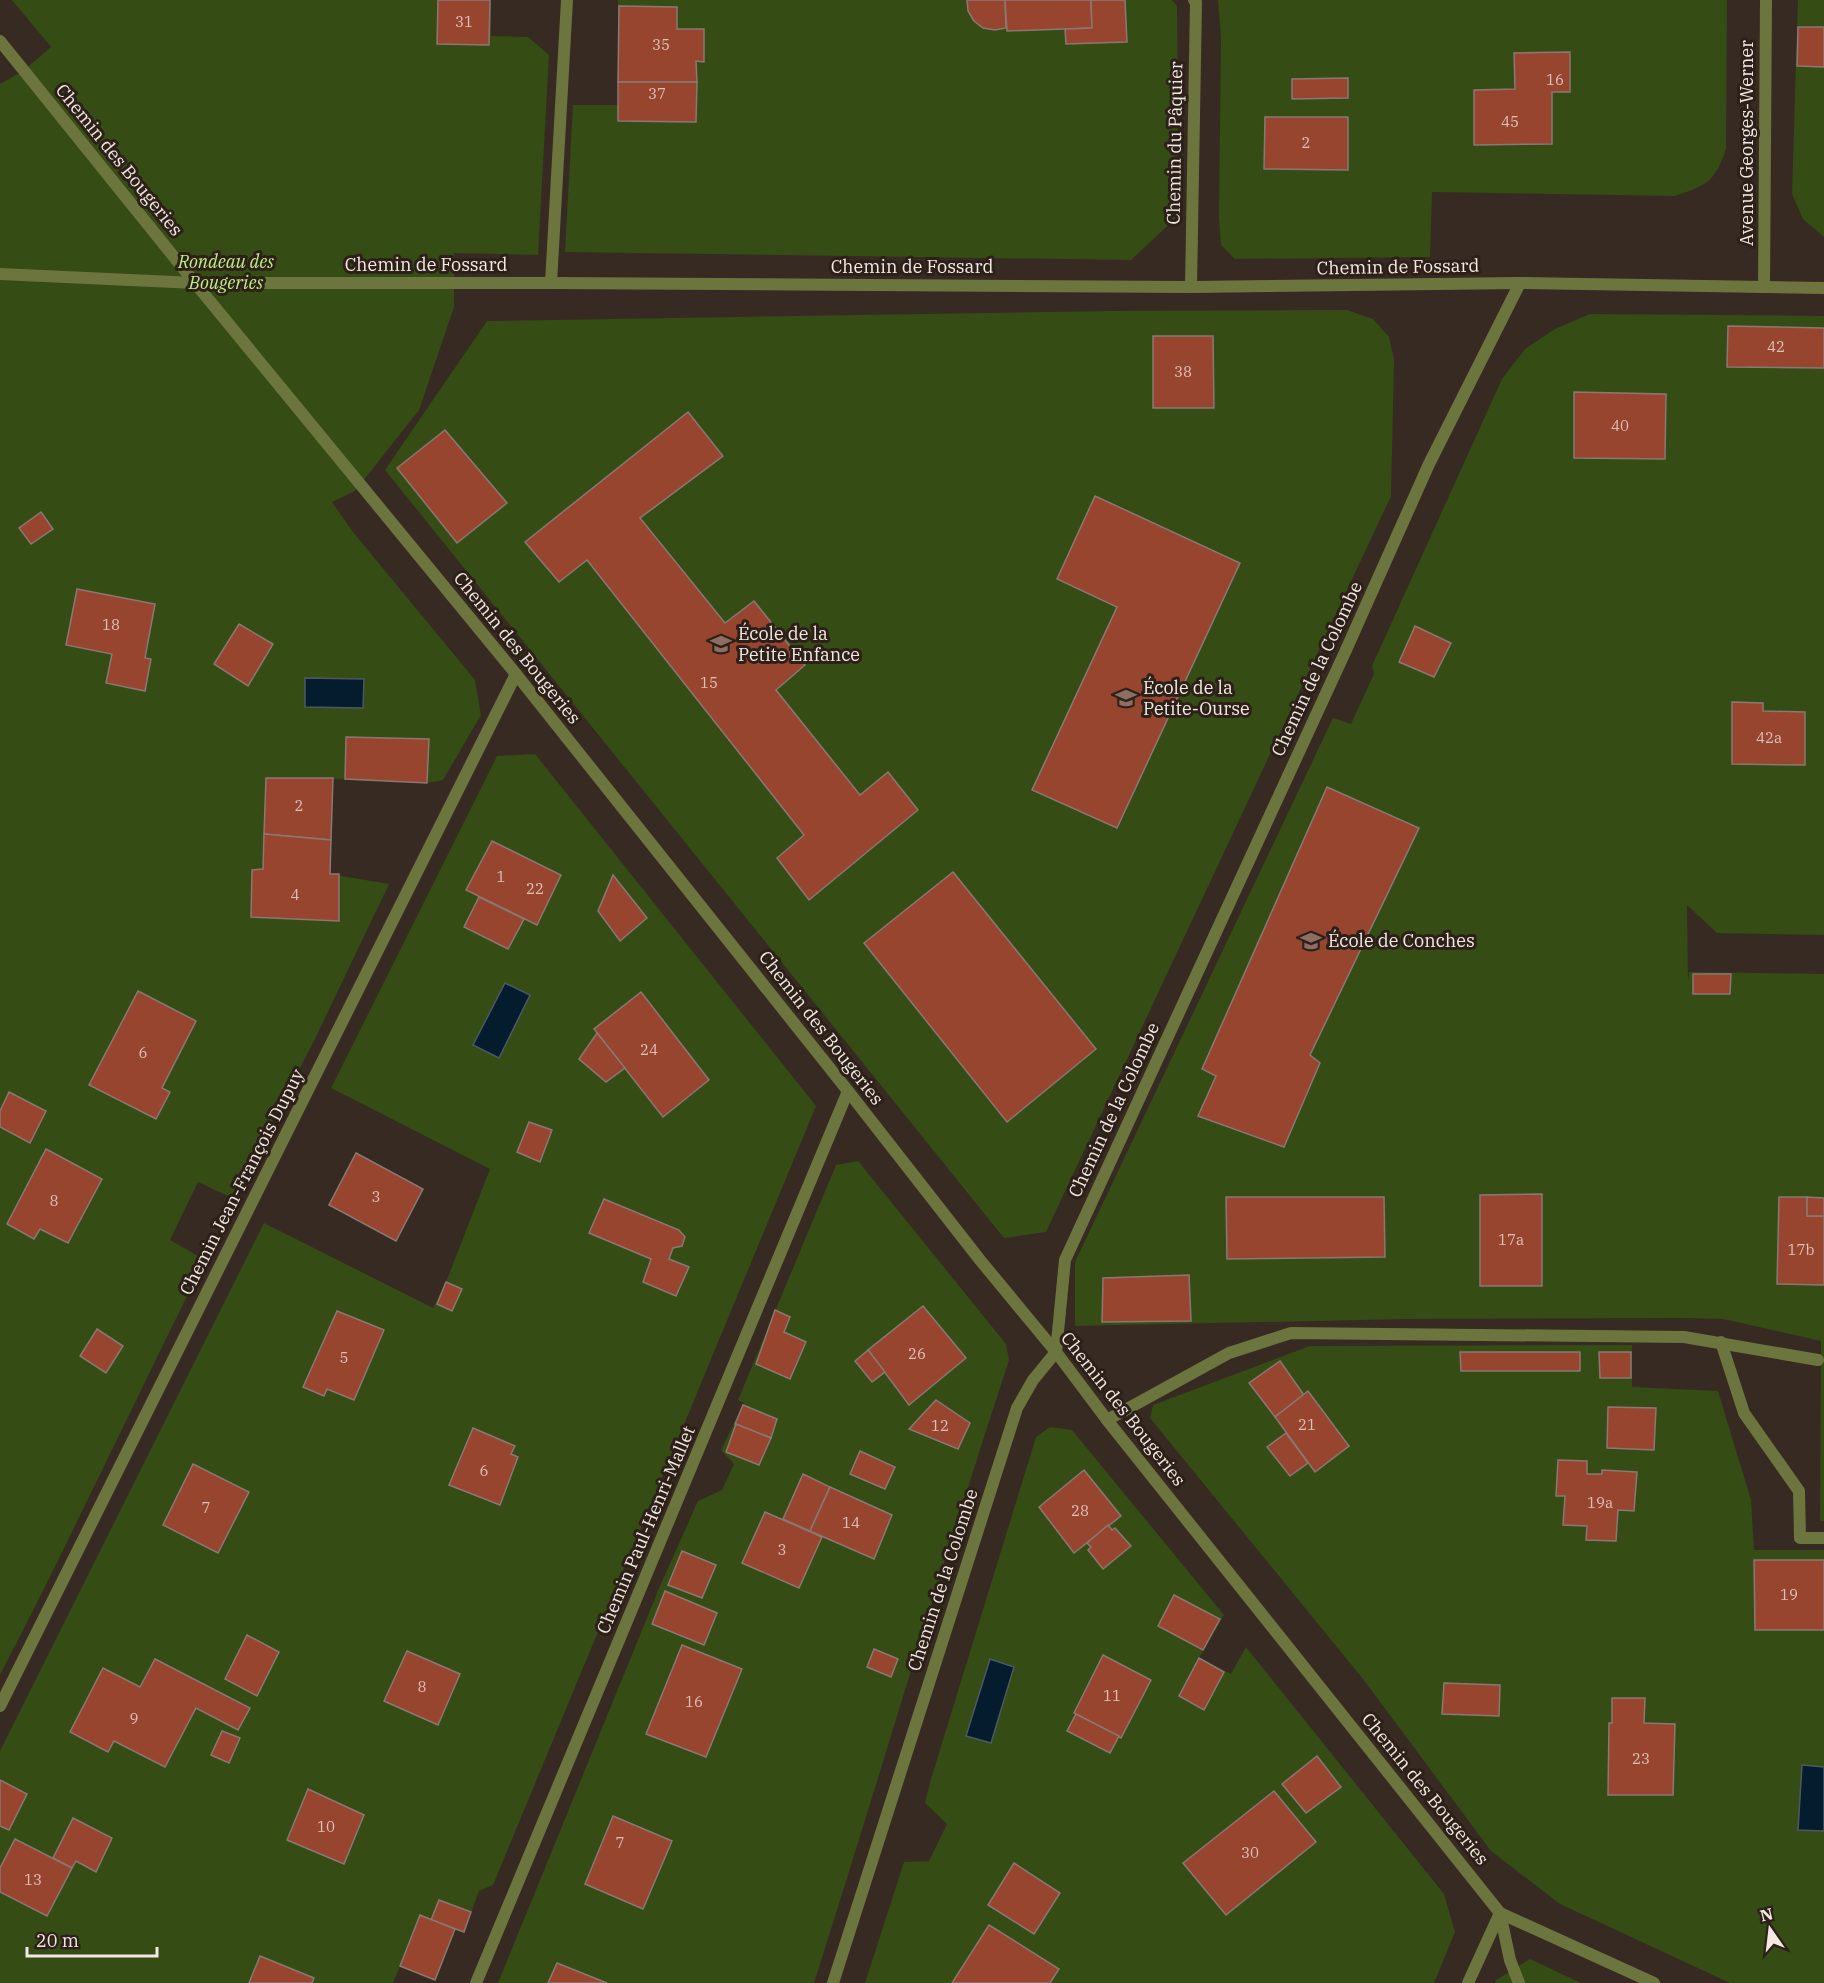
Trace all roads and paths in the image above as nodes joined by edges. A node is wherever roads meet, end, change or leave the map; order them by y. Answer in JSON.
{"nodes":[{"id":1,"x":567,"y":0,"type":"edge"},
{"id":2,"x":1194,"y":0,"type":"edge"},
{"id":3,"x":1766,"y":0,"type":"edge"},
{"id":4,"x":0,"y":41,"type":"edge"},
{"id":5,"x":0,"y":274,"type":"edge"},
{"id":6,"x":195,"y":283,"type":"junction"},
{"id":7,"x":551,"y":283,"type":"junction"},
{"id":8,"x":1520,"y":283,"type":"junction"},
{"id":9,"x":1191,"y":287,"type":"junction"},
{"id":10,"x":1764,"y":287,"type":"junction"},
{"id":11,"x":1824,"y":288,"type":"edge"},
{"id":12,"x":516,"y":674,"type":"junction"},
{"id":13,"x":848,"y":1091,"type":"junction"},
{"id":14,"x":1721,"y":1342,"type":"junction"},
{"id":15,"x":1056,"y":1352,"type":"junction"},
{"id":16,"x":1818,"y":1360,"type":"dead end"},
{"id":17,"x":1107,"y":1420,"type":"junction"},
{"id":18,"x":1824,"y":1538,"type":"edge"},
{"id":19,"x":0,"y":1706,"type":"edge"},
{"id":20,"x":1500,"y":1913,"type":"junction"},
{"id":21,"x":476,"y":1983,"type":"edge"},
{"id":22,"x":833,"y":1983,"type":"edge"},
{"id":23,"x":1468,"y":1983,"type":"edge"},
{"id":24,"x":1519,"y":1983,"type":"edge"},
{"id":25,"x":1654,"y":1983,"type":"edge"}],
"edges":[{"from":1,"to":7,"type":"street"},
{"from":2,"to":9,"type":"street","name":"Chemin du Pâquier"},
{"from":3,"to":10,"type":"street","name":"Avenue Georges-Werner"},
{"from":4,"to":6,"type":"street","name":"Chemin des Bougeries"},
{"from":5,"to":6,"type":"street","name":"Chemin de Fossard"},
{"from":6,"to":7,"type":"street","name":"Chemin de Fossard"},
{"from":6,"to":12,"type":"street","name":"Chemin des Bougeries"},
{"from":7,"to":9,"type":"street","name":"Chemin de Fossard"},
{"from":8,"to":9,"type":"street","name":"Chemin de Fossard"},
{"from":8,"to":10,"type":"street","name":"Chemin de Fossard"},
{"from":8,"to":15,"type":"street","name":"Chemin de la Colombe"},
{"from":10,"to":11,"type":"street","name":"Chemin de Fossard"},
{"from":12,"to":13,"type":"street","name":"Chemin des Bougeries"},
{"from":12,"to":19,"type":"street","name":"Chemin Jean-François Dupuy"},
{"from":13,"to":15,"type":"street","name":"Chemin des Bougeries"},
{"from":13,"to":21,"type":"street","name":"Chemin Paul-Henri-Mallet"},
{"from":14,"to":16,"type":"street"},
{"from":14,"to":17,"type":"street"},
{"from":14,"to":18,"type":"street"},
{"from":15,"to":17,"type":"street","name":"Chemin des Bougeries"},
{"from":15,"to":22,"type":"street","name":"Chemin de la Colombe"},
{"from":17,"to":20,"type":"street","name":"Chemin des Bougeries"},
{"from":20,"to":23,"type":"street"},
{"from":20,"to":24,"type":"street"},
{"from":20,"to":25,"type":"street","name":"Chemin des Bougeries"}]}
